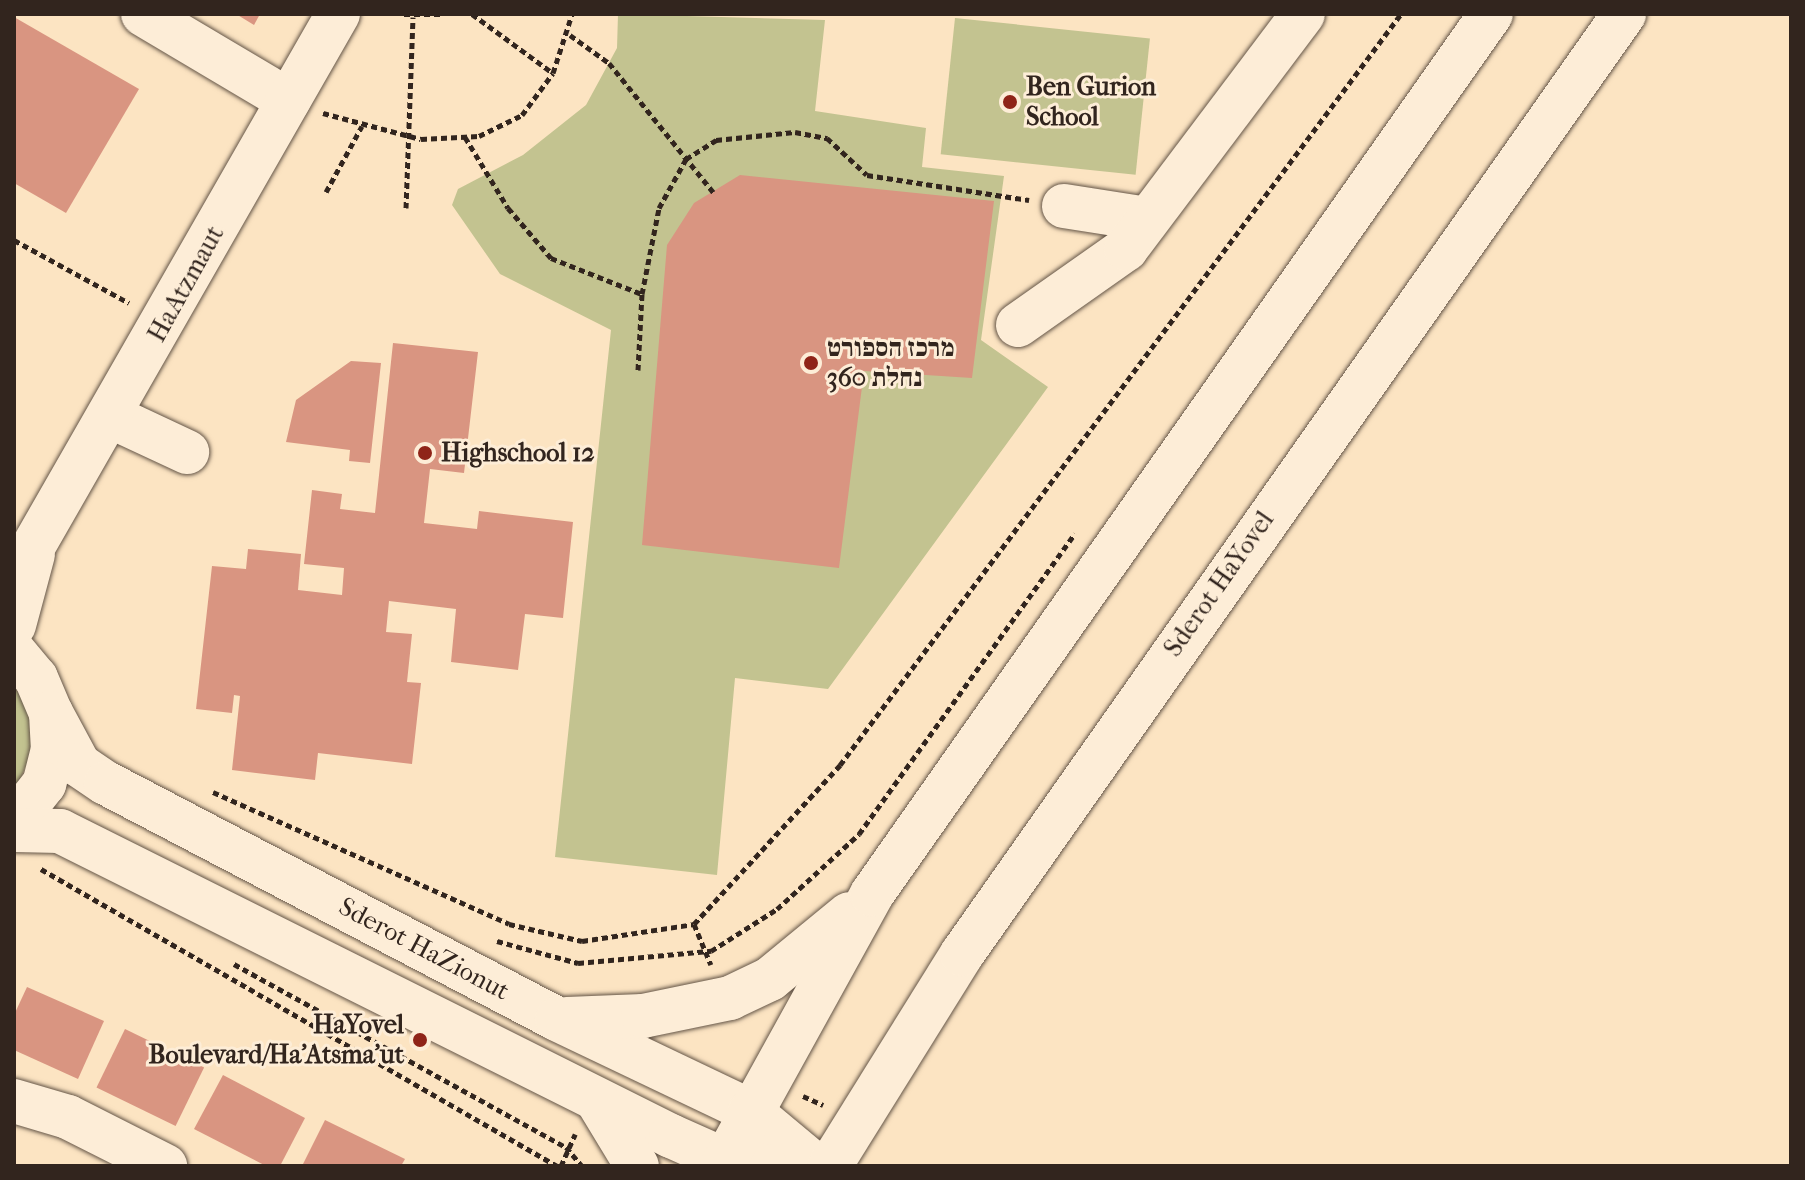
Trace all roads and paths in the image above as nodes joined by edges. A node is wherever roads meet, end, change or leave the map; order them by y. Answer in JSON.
{"nodes":[{"id":1,"x":143,"y":14,"type":"edge"},
{"id":2,"x":338,"y":14,"type":"edge"},
{"id":3,"x":404,"y":14,"type":"edge"},
{"id":4,"x":441,"y":14,"type":"edge"},
{"id":5,"x":472,"y":14,"type":"edge"},
{"id":6,"x":572,"y":14,"type":"edge"},
{"id":7,"x":1303,"y":14,"type":"edge"},
{"id":8,"x":1401,"y":14,"type":"edge"},
{"id":9,"x":1491,"y":14,"type":"edge"},
{"id":10,"x":1624,"y":14,"type":"edge"},
{"id":11,"x":413,"y":17,"type":"junction"},
{"id":12,"x":570,"y":35,"type":"junction"},
{"id":13,"x":553,"y":73,"type":"junction"},
{"id":14,"x":288,"y":100,"type":"junction"},
{"id":15,"x":362,"y":126,"type":"junction"},
{"id":16,"x":407,"y":137,"type":"junction"},
{"id":17,"x":465,"y":137,"type":"junction"},
{"id":18,"x":686,"y":159,"type":"junction"},
{"id":19,"x":326,"y":192,"type":"dead end"},
{"id":20,"x":713,"y":192,"type":"dead end"},
{"id":21,"x":1064,"y":206,"type":"joint"},
{"id":22,"x":406,"y":208,"type":"dead end"},
{"id":23,"x":1147,"y":219,"type":"junction"},
{"id":24,"x":14,"y":240,"type":"edge"},
{"id":25,"x":642,"y":294,"type":"junction"},
{"id":26,"x":164,"y":322,"type":"junction"},
{"id":27,"x":1018,"y":325,"type":"dead end"},
{"id":28,"x":638,"y":370,"type":"dead end"},
{"id":29,"x":112,"y":417,"type":"junction"},
{"id":30,"x":187,"y":452,"type":"dead end"},
{"id":31,"x":1082,"y":523,"type":"dead end"},
{"id":32,"x":24,"y":567,"type":"edge"},
{"id":33,"x":14,"y":625,"type":"edge"},
{"id":34,"x":14,"y":652,"type":"edge"},
{"id":35,"x":51,"y":713,"type":"junction"},
{"id":36,"x":199,"y":786,"type":"dead end"},
{"id":37,"x":14,"y":822,"type":"edge"},
{"id":38,"x":22,"y":846,"type":"edge"},
{"id":39,"x":80,"y":877,"type":"dead end"},
{"id":40,"x":872,"y":894,"type":"junction"},
{"id":41,"x":119,"y":901,"type":"dead end"},
{"id":42,"x":694,"y":924,"type":"junction"},
{"id":43,"x":480,"y":933,"type":"dead end"},
{"id":44,"x":711,"y":951,"type":"junction"},
{"id":45,"x":231,"y":962,"type":"dead end"},
{"id":46,"x":711,"y":1003,"type":"junction"},
{"id":47,"x":557,"y":1019,"type":"junction"},
{"id":48,"x":597,"y":1100,"type":"junction"},
{"id":49,"x":14,"y":1101,"type":"edge"},
{"id":50,"x":750,"y":1111,"type":"junction"},
{"id":51,"x":737,"y":1164,"type":"edge"},
{"id":52,"x":165,"y":1166,"type":"edge"},
{"id":53,"x":557,"y":1166,"type":"edge"},
{"id":54,"x":582,"y":1166,"type":"edge"},
{"id":55,"x":637,"y":1166,"type":"edge"},
{"id":56,"x":816,"y":1166,"type":"edge"},
{"id":57,"x":830,"y":1166,"type":"edge"}],
"edges":[{"from":1,"to":14,"type":"street"},
{"from":2,"to":14,"type":"street","name":"HaAtzmaut"},
{"from":3,"to":11,"type":"path"},
{"from":4,"to":11,"type":"path"},
{"from":5,"to":13,"type":"path"},
{"from":6,"to":12,"type":"path"},
{"from":7,"to":23,"type":"street"},
{"from":8,"to":42,"type":"path"},
{"from":9,"to":40,"type":"street"},
{"from":10,"to":57,"type":"street","name":"Sderot HaYovel"},
{"from":11,"to":16,"type":"path"},
{"from":12,"to":13,"type":"path"},
{"from":12,"to":18,"type":"path"},
{"from":13,"to":17,"type":"path"},
{"from":14,"to":15,"type":"path"},
{"from":14,"to":26,"type":"street","name":"HaAtzmaut"},
{"from":15,"to":16,"type":"path"},
{"from":15,"to":19,"type":"path"},
{"from":16,"to":17,"type":"path"},
{"from":16,"to":22,"type":"path"},
{"from":17,"to":25,"type":"path"},
{"from":18,"to":20,"type":"path"},
{"from":18,"to":21,"type":"path"},
{"from":18,"to":25,"type":"path"},
{"from":21,"to":23,"type":"street"},
{"from":23,"to":27,"type":"street"},
{"from":24,"to":26,"type":"path"},
{"from":25,"to":28,"type":"path"},
{"from":26,"to":29,"type":"street","name":"HaAtzmaut"},
{"from":29,"to":30,"type":"street"},
{"from":29,"to":32,"type":"street","name":"HaAtzmaut"},
{"from":31,"to":44,"type":"path"},
{"from":32,"to":33,"type":"street","name":"HaAtzmaut"},
{"from":34,"to":35,"type":"street","name":"Sderot HaZionut"},
{"from":35,"to":37,"type":"street"},
{"from":35,"to":47,"type":"street","name":"Sderot HaZionut"},
{"from":36,"to":42,"type":"path"},
{"from":38,"to":48,"type":"street","name":"Sderot HaZionut"},
{"from":38,"to":53,"type":"path"},
{"from":39,"to":41,"type":"path"},
{"from":40,"to":46,"type":"street"},
{"from":40,"to":50,"type":"street"},
{"from":42,"to":44,"type":"path"},
{"from":43,"to":44,"type":"path"},
{"from":44,"to":46,"type":"path"},
{"from":45,"to":54,"type":"path"},
{"from":46,"to":47,"type":"street"},
{"from":47,"to":50,"type":"street","name":"Sderot HaZionut"},
{"from":48,"to":51,"type":"street","name":"Sderot HaZionut"},
{"from":48,"to":55,"type":"street"},
{"from":49,"to":52,"type":"street"},
{"from":50,"to":51,"type":"street"},
{"from":50,"to":56,"type":"street","name":"Sderot HaZionut"}]}
